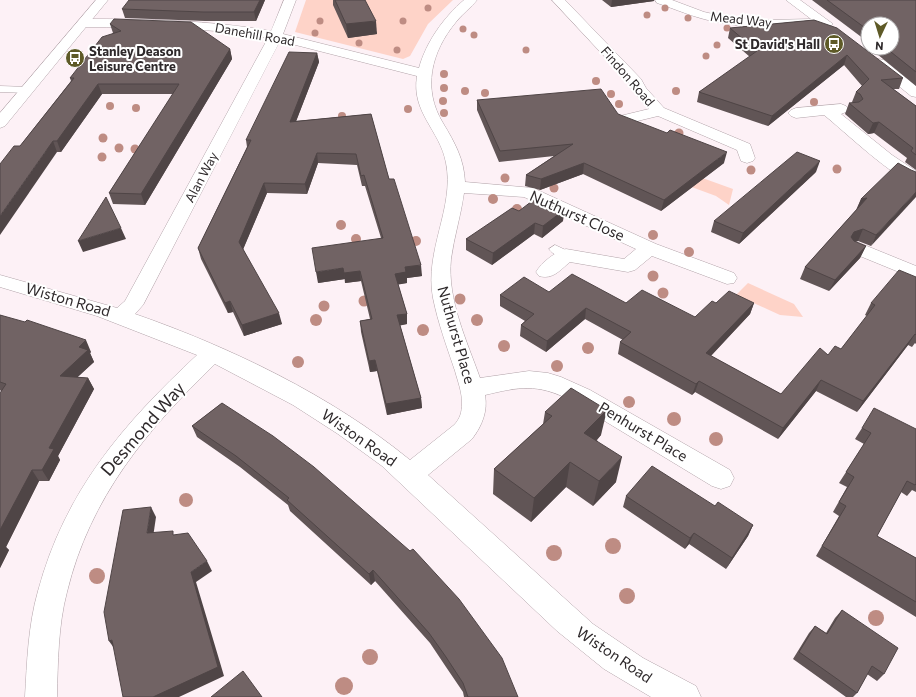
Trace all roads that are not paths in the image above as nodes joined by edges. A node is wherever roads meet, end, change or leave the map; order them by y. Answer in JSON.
{"nodes":[{"id":1,"x":102,"y":0,"type":"edge"},
{"id":2,"x":290,"y":0,"type":"edge"},
{"id":3,"x":471,"y":0,"type":"edge"},
{"id":4,"x":558,"y":0,"type":"edge"},
{"id":5,"x":661,"y":0,"type":"edge"},
{"id":6,"x":792,"y":0,"type":"edge"},
{"id":7,"x":823,"y":22,"type":"junction"},
{"id":8,"x":83,"y":23,"type":"junction"},
{"id":9,"x":835,"y":30,"type":"edge"},
{"id":10,"x":276,"y":36,"type":"junction"},
{"id":11,"x":870,"y":56,"type":"edge"},
{"id":12,"x":423,"y":73,"type":"junction"},
{"id":13,"x":0,"y":89,"type":"edge"},
{"id":14,"x":28,"y":90,"type":"junction"},
{"id":15,"x":916,"y":93,"type":"edge"},
{"id":16,"x":850,"y":108,"type":"edge"},
{"id":17,"x":827,"y":110,"type":"junction"},
{"id":18,"x":659,"y":111,"type":"junction"},
{"id":19,"x":796,"y":113,"type":"dead end"},
{"id":20,"x":625,"y":119,"type":"edge"},
{"id":21,"x":0,"y":123,"type":"edge"},
{"id":22,"x":747,"y":158,"type":"dead end"},
{"id":23,"x":916,"y":179,"type":"edge"},
{"id":24,"x":456,"y":187,"type":"junction"},
{"id":25,"x":649,"y":248,"type":"junction"},
{"id":26,"x":857,"y":248,"type":"edge"},
{"id":27,"x":546,"y":272,"type":"dead end"},
{"id":28,"x":916,"y":272,"type":"edge"},
{"id":29,"x":727,"y":278,"type":"dead end"},
{"id":30,"x":0,"y":281,"type":"edge"},
{"id":31,"x":120,"y":315,"type":"junction"},
{"id":32,"x":213,"y":353,"type":"junction"},
{"id":33,"x":472,"y":389,"type":"junction"},
{"id":34,"x":409,"y":475,"type":"junction"},
{"id":35,"x":721,"y":478,"type":"dead end"},
{"id":36,"x":669,"y":694,"type":"edge"},
{"id":37,"x":41,"y":697,"type":"edge"}],
"edges":[{"from":1,"to":8,"type":"street"},
{"from":2,"to":10,"type":"street","name":"Alan Way"},
{"from":3,"to":12,"type":"street","name":"Nuthurst Place"},
{"from":4,"to":18,"type":"street","name":"Findon Road"},
{"from":5,"to":7,"type":"street","name":"Mead Way"},
{"from":6,"to":7,"type":"street"},
{"from":7,"to":9,"type":"street"},
{"from":8,"to":10,"type":"street","name":"Danehill Road"},
{"from":8,"to":14,"type":"street"},
{"from":10,"to":12,"type":"street","name":"Danehill Road"},
{"from":10,"to":31,"type":"street","name":"Alan Way"},
{"from":11,"to":15,"type":"street"},
{"from":12,"to":24,"type":"street","name":"Nuthurst Place"},
{"from":13,"to":14,"type":"lane"},
{"from":14,"to":21,"type":"street"},
{"from":16,"to":17,"type":"street"},
{"from":17,"to":19,"type":"street"},
{"from":17,"to":23,"type":"street"},
{"from":18,"to":20,"type":"street"},
{"from":18,"to":22,"type":"street","name":"Findon Road"},
{"from":24,"to":25,"type":"street","name":"Nuthurst Close"},
{"from":24,"to":33,"type":"street","name":"Nuthurst Place"},
{"from":25,"to":27,"type":"street","name":"Nuthurst Close"},
{"from":25,"to":29,"type":"street","name":"Nuthurst Close"},
{"from":26,"to":28,"type":"street"},
{"from":30,"to":31,"type":"street","name":"Wiston Road"},
{"from":31,"to":32,"type":"street","name":"Wiston Road"},
{"from":32,"to":34,"type":"street","name":"Wiston Road"},
{"from":32,"to":37,"type":"street","name":"Desmond Way"},
{"from":33,"to":34,"type":"street","name":"Nuthurst Place"},
{"from":33,"to":35,"type":"street","name":"Penhurst Place"},
{"from":34,"to":36,"type":"street","name":"Wiston Road"}]}
